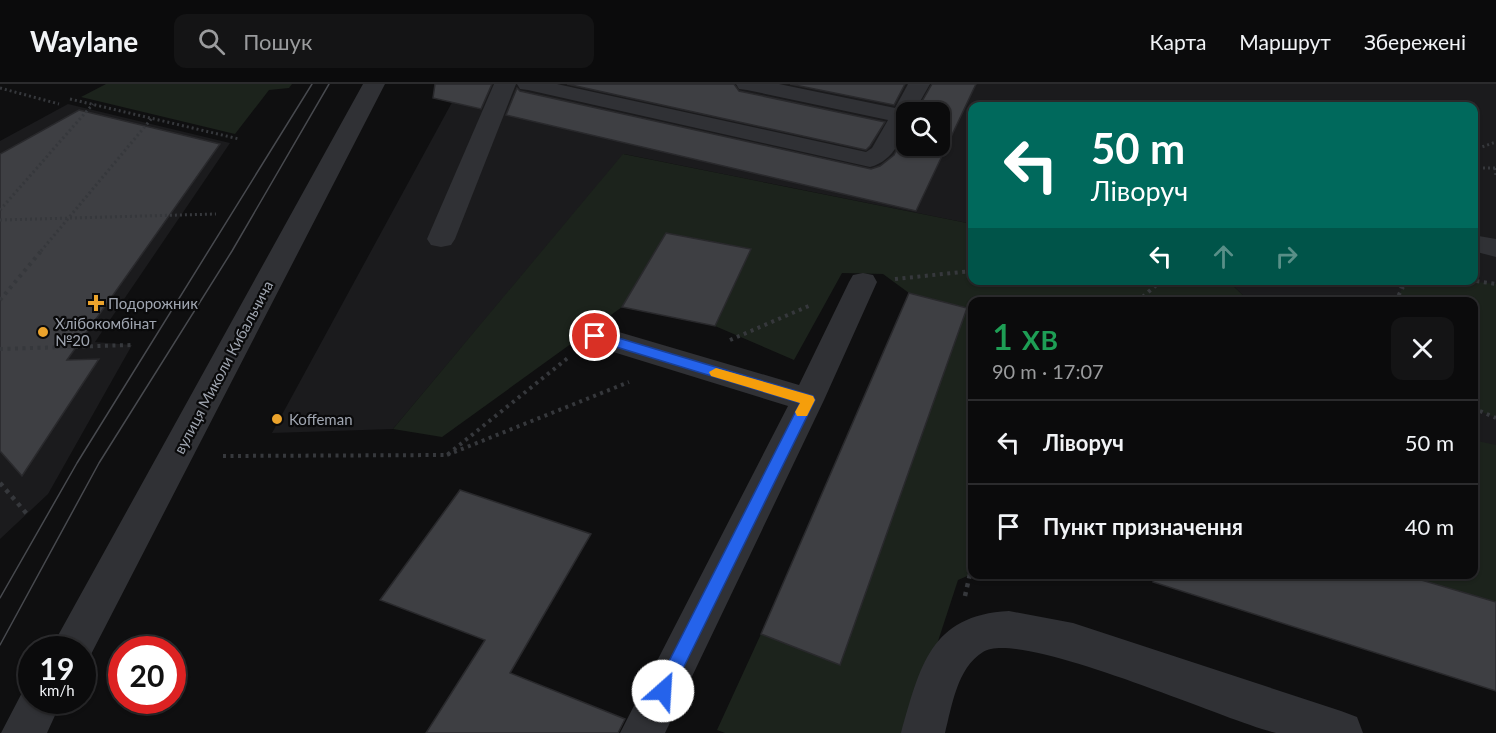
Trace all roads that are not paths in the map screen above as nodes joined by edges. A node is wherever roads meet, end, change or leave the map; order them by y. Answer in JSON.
{"nodes":[{"id":1,"x":374,"y":84,"type":"edge"},
{"id":2,"x":505,"y":84,"type":"edge"},
{"id":3,"x":528,"y":84,"type":"edge"},
{"id":4,"x":747,"y":84,"type":"edge"},
{"id":5,"x":920,"y":84,"type":"edge"},
{"id":6,"x":910,"y":102,"type":"edge"},
{"id":7,"x":896,"y":115,"type":"edge"},
{"id":8,"x":896,"y":127,"type":"edge"},
{"id":9,"x":441,"y":239,"type":"dead end"},
{"id":10,"x":1478,"y":244,"type":"edge"},
{"id":11,"x":1496,"y":248,"type":"edge"},
{"id":12,"x":863,"y":282,"type":"dead end"},
{"id":13,"x":595,"y":336,"type":"road end"},
{"id":14,"x":808,"y":400,"type":"junction"},
{"id":15,"x":78,"y":636,"type":"edge"},
{"id":16,"x":33,"y":714,"type":"edge"},
{"id":17,"x":23,"y":733,"type":"edge"},
{"id":18,"x":642,"y":733,"type":"edge"},
{"id":19,"x":923,"y":733,"type":"edge"},
{"id":20,"x":1341,"y":733,"type":"edge"}],
"edges":[{"from":1,"to":15,"type":"street","name":"вулиця Миколи Кибальчича"},
{"from":2,"to":9,"type":"street"},
{"from":3,"to":8,"type":"street"},
{"from":4,"to":7,"type":"street"},
{"from":5,"to":6,"type":"street"},
{"from":10,"to":11,"type":"street"},
{"from":12,"to":14,"type":"street"},
{"from":13,"to":14,"type":"street"},
{"from":14,"to":18,"type":"street"},
{"from":16,"to":17,"type":"street"},
{"from":19,"to":20,"type":"street"}]}
